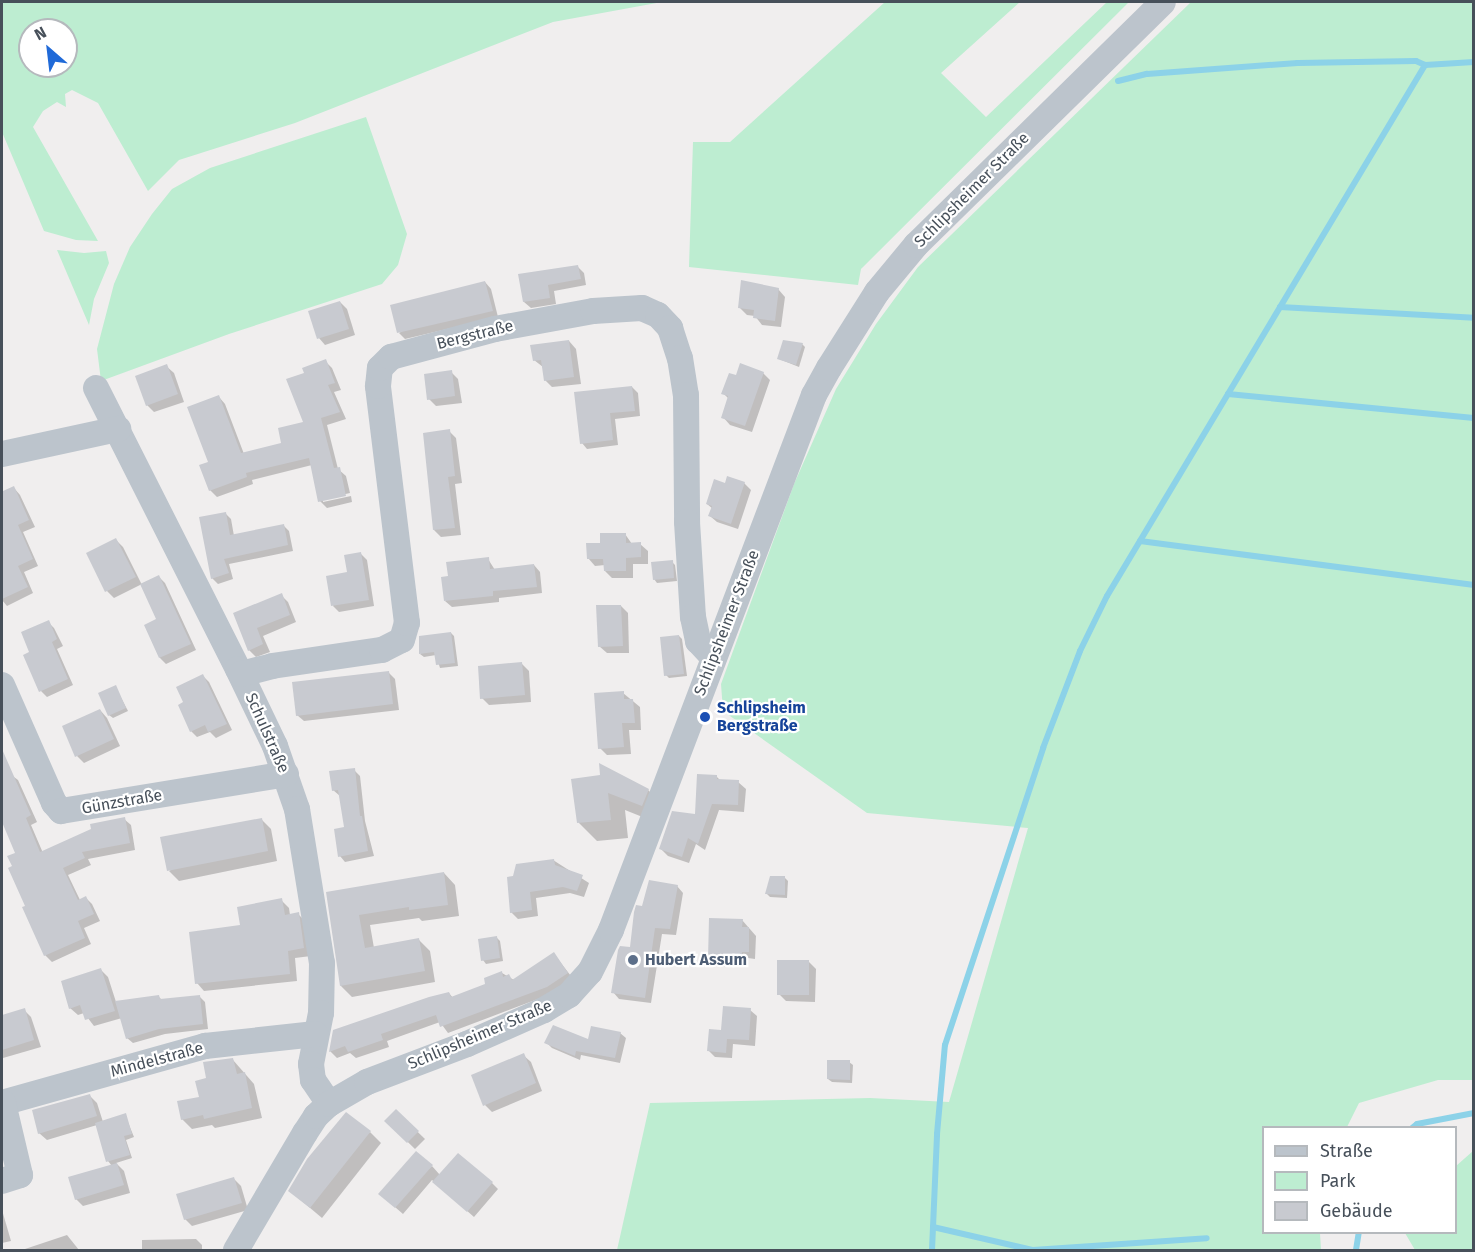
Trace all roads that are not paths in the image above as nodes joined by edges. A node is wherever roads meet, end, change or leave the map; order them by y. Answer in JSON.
{"nodes":[{"id":1,"x":1163,"y":2,"type":"edge"},
{"id":2,"x":96,"y":388,"type":"dead end"},
{"id":3,"x":118,"y":429,"type":"junction"},
{"id":4,"x":2,"y":454,"type":"edge"},
{"id":5,"x":713,"y":657,"type":"junction"},
{"id":6,"x":241,"y":674,"type":"junction"},
{"id":7,"x":2,"y":685,"type":"edge"},
{"id":8,"x":285,"y":774,"type":"junction"},
{"id":9,"x":315,"y":1034,"type":"junction"},
{"id":10,"x":2,"y":1103,"type":"edge"},
{"id":11,"x":329,"y":1104,"type":"junction"},
{"id":12,"x":2,"y":1181,"type":"edge"},
{"id":13,"x":237,"y":1251,"type":"edge"}],
"edges":[{"from":1,"to":5,"type":"street","name":"Schlipsheimer Straße"},
{"from":2,"to":3,"type":"street","name":"Schulstraße"},
{"from":3,"to":4,"type":"street"},
{"from":3,"to":6,"type":"street","name":"Schulstraße"},
{"from":5,"to":6,"type":"street","name":"Bergstraße"},
{"from":5,"to":11,"type":"street","name":"Schlipsheimer Straße"},
{"from":6,"to":8,"type":"street","name":"Schulstraße"},
{"from":7,"to":8,"type":"street","name":"Günzstraße"},
{"from":8,"to":9,"type":"street","name":"Schulstraße"},
{"from":9,"to":10,"type":"street","name":"Mindelstraße"},
{"from":9,"to":11,"type":"street","name":"Schulstraße"},
{"from":10,"to":12,"type":"street"},
{"from":11,"to":13,"type":"street","name":"Schlipsheimer Straße"}]}
